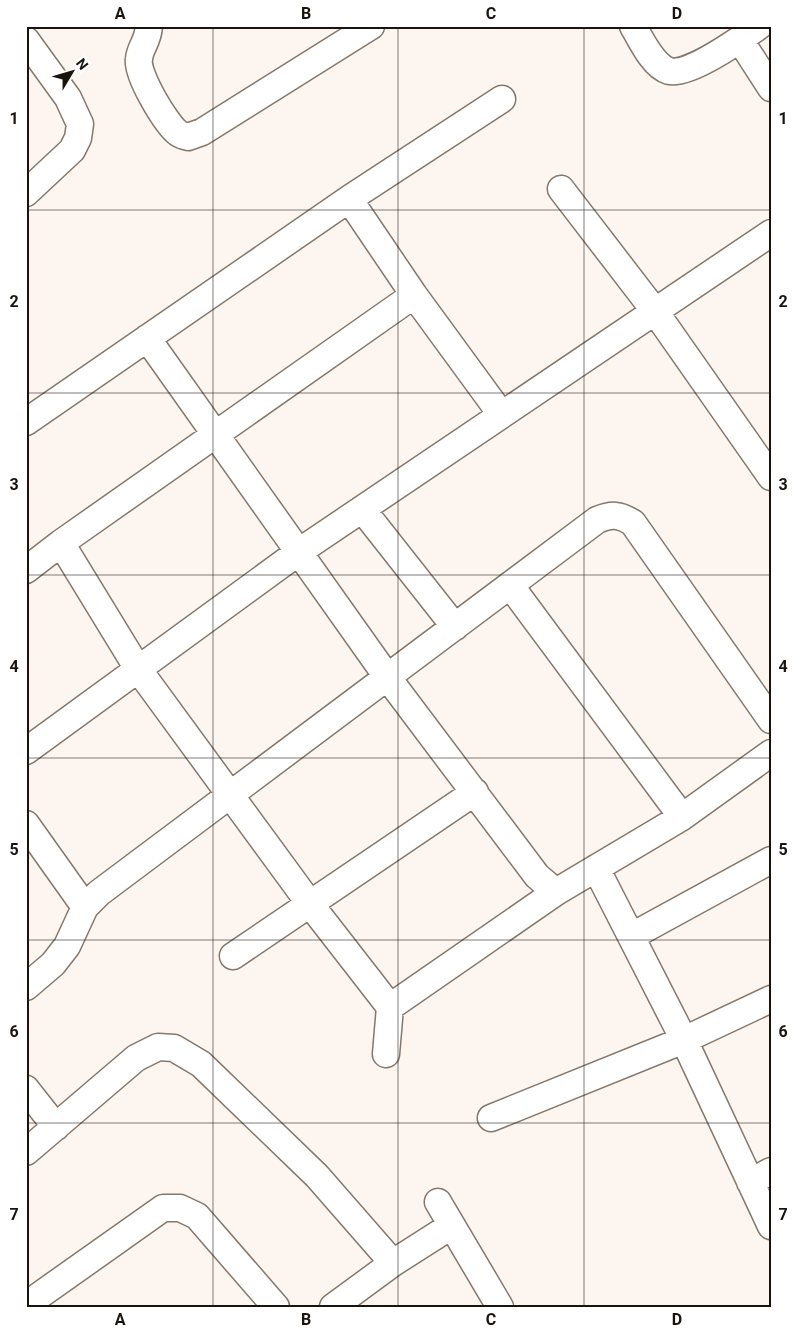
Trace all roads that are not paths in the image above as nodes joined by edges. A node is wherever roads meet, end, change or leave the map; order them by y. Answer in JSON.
{"nodes":[{"id":1,"x":149,"y":26,"type":"edge"},
{"id":2,"x":371,"y":26,"type":"edge"},
{"id":3,"x":633,"y":26,"type":"edge"},
{"id":4,"x":749,"y":33,"type":"edge"},
{"id":5,"x":26,"y":40,"type":"edge"},
{"id":6,"x":771,"y":88,"type":"edge"},
{"id":7,"x":502,"y":99,"type":"dead end"},
{"id":8,"x":561,"y":189,"type":"dead end"},
{"id":9,"x":26,"y":193,"type":"edge"},
{"id":10,"x":349,"y":199,"type":"junction"},
{"id":11,"x":771,"y":233,"type":"edge"},
{"id":12,"x":414,"y":295,"type":"junction"},
{"id":13,"x":654,"y":310,"type":"junction"},
{"id":14,"x":148,"y":338,"type":"junction"},
{"id":15,"x":502,"y":414,"type":"junction"},
{"id":16,"x":26,"y":422,"type":"edge"},
{"id":17,"x":216,"y":436,"type":"junction"},
{"id":18,"x":770,"y":474,"type":"edge"},
{"id":19,"x":362,"y":509,"type":"junction"},
{"id":20,"x":61,"y":543,"type":"junction"},
{"id":21,"x":300,"y":551,"type":"junction"},
{"id":22,"x":26,"y":570,"type":"edge"},
{"id":23,"x":510,"y":586,"type":"junction"},
{"id":24,"x":455,"y":627,"type":"junction"},
{"id":25,"x":138,"y":669,"type":"junction"},
{"id":26,"x":388,"y":678,"type":"junction"},
{"id":27,"x":771,"y":720,"type":"edge"},
{"id":28,"x":26,"y":751,"type":"edge"},
{"id":29,"x":771,"y":753,"type":"edge"},
{"id":30,"x":475,"y":792,"type":"junction"},
{"id":31,"x":230,"y":795,"type":"junction"},
{"id":32,"x":682,"y":817,"type":"junction"},
{"id":33,"x":26,"y":824,"type":"edge"},
{"id":34,"x":771,"y":860,"type":"edge"},
{"id":35,"x":596,"y":868,"type":"junction"},
{"id":36,"x":556,"y":892,"type":"junction"},
{"id":37,"x":310,"y":904,"type":"junction"},
{"id":38,"x":85,"y":907,"type":"junction"},
{"id":39,"x":632,"y":936,"type":"junction"},
{"id":40,"x":234,"y":956,"type":"dead end"},
{"id":41,"x":26,"y":986,"type":"edge"},
{"id":42,"x":771,"y":999,"type":"edge"},
{"id":43,"x":390,"y":1007,"type":"junction"},
{"id":44,"x":684,"y":1040,"type":"junction"},
{"id":45,"x":386,"y":1054,"type":"dead end"},
{"id":46,"x":26,"y":1089,"type":"edge"},
{"id":47,"x":491,"y":1118,"type":"dead end"},
{"id":48,"x":56,"y":1127,"type":"junction"},
{"id":49,"x":26,"y":1152,"type":"edge"},
{"id":50,"x":761,"y":1176,"type":"edge"},
{"id":51,"x":438,"y":1202,"type":"dead end"},
{"id":52,"x":451,"y":1226,"type":"junction"},
{"id":53,"x":771,"y":1226,"type":"edge"},
{"id":54,"x":393,"y":1263,"type":"junction"},
{"id":55,"x":26,"y":1305,"type":"edge"},
{"id":56,"x":276,"y":1307,"type":"edge"},
{"id":57,"x":333,"y":1307,"type":"edge"},
{"id":58,"x":500,"y":1307,"type":"edge"}],
"edges":[{"from":1,"to":2,"type":"street"},
{"from":3,"to":4,"type":"street"},
{"from":4,"to":6,"type":"street"},
{"from":5,"to":9,"type":"street"},
{"from":7,"to":10,"type":"street"},
{"from":8,"to":13,"type":"street"},
{"from":10,"to":12,"type":"street"},
{"from":10,"to":14,"type":"street"},
{"from":11,"to":13,"type":"street"},
{"from":12,"to":15,"type":"street"},
{"from":12,"to":17,"type":"street"},
{"from":13,"to":15,"type":"street"},
{"from":13,"to":18,"type":"street"},
{"from":14,"to":16,"type":"street"},
{"from":14,"to":17,"type":"street"},
{"from":15,"to":19,"type":"street"},
{"from":17,"to":20,"type":"street"},
{"from":17,"to":21,"type":"street"},
{"from":19,"to":21,"type":"street"},
{"from":19,"to":24,"type":"street"},
{"from":20,"to":22,"type":"street"},
{"from":20,"to":25,"type":"street"},
{"from":21,"to":25,"type":"street"},
{"from":21,"to":26,"type":"street"},
{"from":23,"to":24,"type":"street"},
{"from":23,"to":27,"type":"street"},
{"from":23,"to":32,"type":"street"},
{"from":24,"to":26,"type":"street"},
{"from":25,"to":28,"type":"street"},
{"from":25,"to":31,"type":"street"},
{"from":26,"to":30,"type":"street"},
{"from":26,"to":31,"type":"street"},
{"from":29,"to":32,"type":"street"},
{"from":30,"to":36,"type":"street"},
{"from":30,"to":37,"type":"street"},
{"from":31,"to":37,"type":"street"},
{"from":31,"to":38,"type":"street"},
{"from":32,"to":35,"type":"street"},
{"from":33,"to":38,"type":"street"},
{"from":34,"to":39,"type":"street"},
{"from":35,"to":36,"type":"street"},
{"from":35,"to":39,"type":"street"},
{"from":36,"to":43,"type":"street"},
{"from":37,"to":40,"type":"street"},
{"from":37,"to":43,"type":"street"},
{"from":38,"to":41,"type":"street"},
{"from":39,"to":44,"type":"street"},
{"from":42,"to":44,"type":"street"},
{"from":43,"to":45,"type":"street"},
{"from":44,"to":47,"type":"street"},
{"from":44,"to":50,"type":"street"},
{"from":46,"to":48,"type":"street"},
{"from":48,"to":49,"type":"street"},
{"from":48,"to":54,"type":"street"},
{"from":50,"to":53,"type":"street"},
{"from":51,"to":52,"type":"street"},
{"from":52,"to":54,"type":"street"},
{"from":52,"to":58,"type":"street"},
{"from":54,"to":57,"type":"street"},
{"from":55,"to":56,"type":"street"}]}
